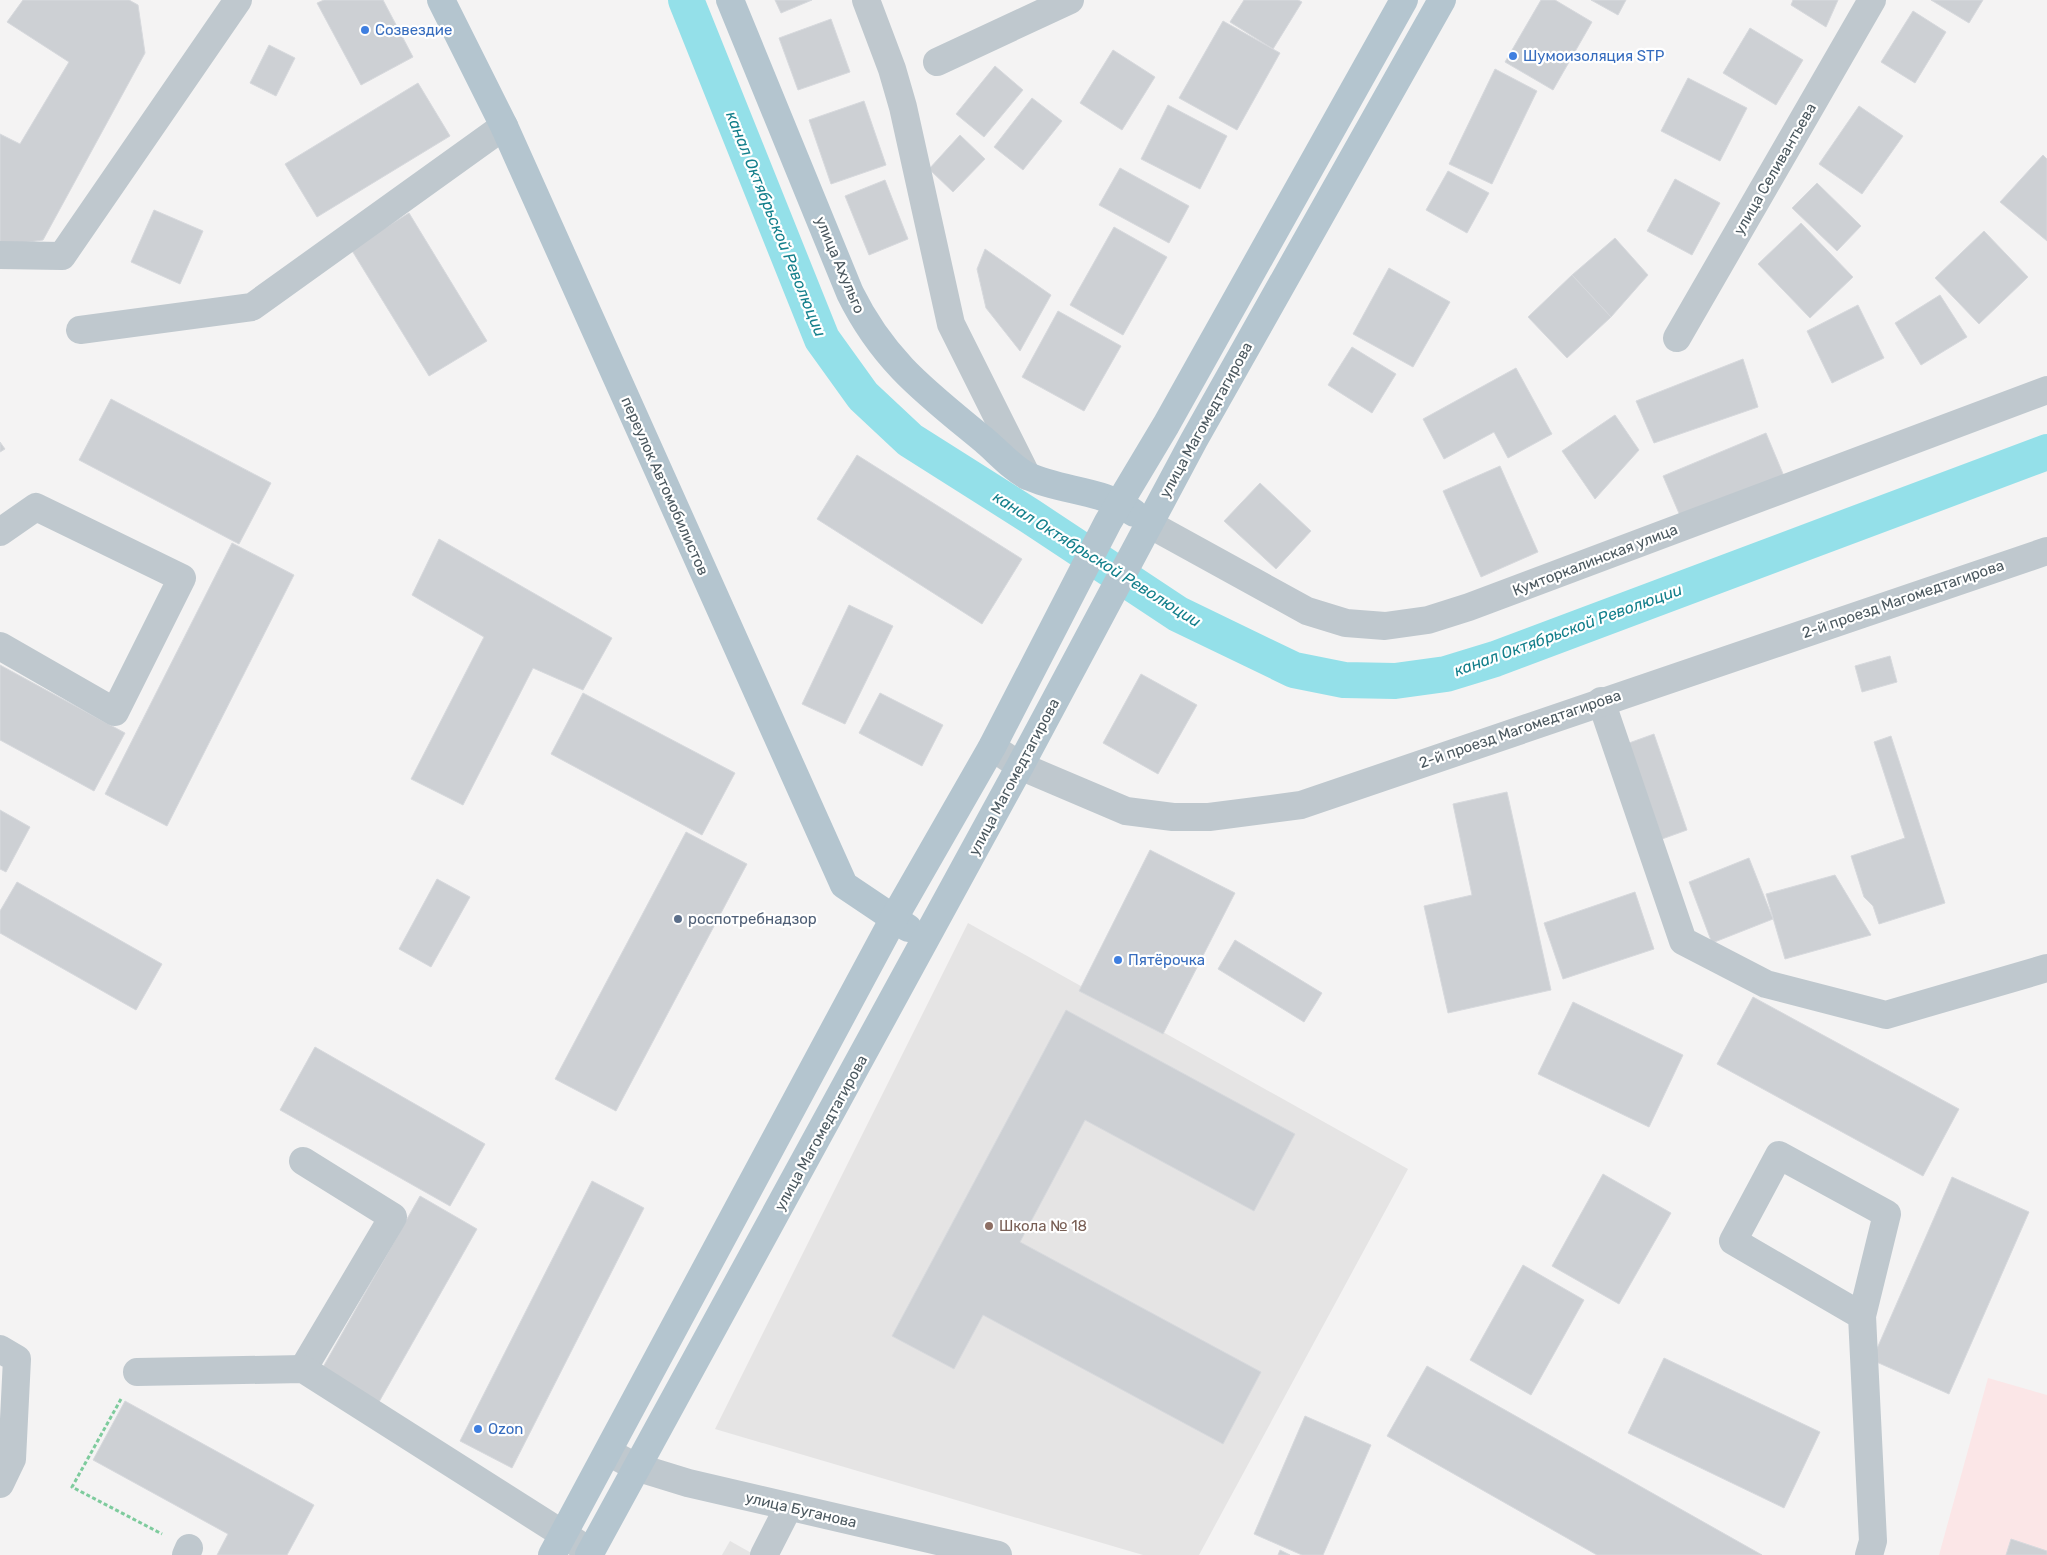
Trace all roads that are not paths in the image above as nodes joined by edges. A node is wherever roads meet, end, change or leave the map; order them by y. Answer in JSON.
{"nodes":[{"id":1,"x":238,"y":0,"type":"edge"},
{"id":2,"x":441,"y":0,"type":"edge"},
{"id":3,"x":730,"y":0,"type":"edge"},
{"id":4,"x":866,"y":0,"type":"edge"},
{"id":5,"x":1070,"y":0,"type":"edge"},
{"id":6,"x":1404,"y":0,"type":"edge"},
{"id":7,"x":1442,"y":0,"type":"edge"},
{"id":8,"x":1872,"y":0,"type":"edge"},
{"id":9,"x":937,"y":62,"type":"dead end"},
{"id":10,"x":504,"y":126,"type":"junction"},
{"id":11,"x":0,"y":255,"type":"edge"},
{"id":12,"x":80,"y":330,"type":"dead end"},
{"id":13,"x":1677,"y":338,"type":"dead end"},
{"id":14,"x":2047,"y":390,"type":"edge"},
{"id":15,"x":1027,"y":476,"type":"junction"},
{"id":16,"x":1114,"y":512,"type":"junction"},
{"id":17,"x":0,"y":532,"type":"edge"},
{"id":18,"x":1144,"y":533,"type":"junction"},
{"id":19,"x":2047,"y":551,"type":"edge"},
{"id":20,"x":0,"y":646,"type":"edge"},
{"id":21,"x":1601,"y":701,"type":"junction"},
{"id":22,"x":992,"y":747,"type":"junction"},
{"id":23,"x":1020,"y":766,"type":"junction"},
{"id":24,"x":894,"y":918,"type":"junction"},
{"id":25,"x":926,"y":940,"type":"junction"},
{"id":26,"x":2047,"y":968,"type":"edge"},
{"id":27,"x":302,"y":1161,"type":"dead end"},
{"id":28,"x":1862,"y":1316,"type":"junction"},
{"id":29,"x":0,"y":1349,"type":"edge"},
{"id":30,"x":303,"y":1369,"type":"junction"},
{"id":31,"x":137,"y":1372,"type":"road end"},
{"id":32,"x":608,"y":1452,"type":"junction"},
{"id":33,"x":636,"y":1467,"type":"junction"},
{"id":34,"x":0,"y":1484,"type":"edge"},
{"id":35,"x":788,"y":1508,"type":"junction"},
{"id":36,"x":558,"y":1544,"type":"edge"},
{"id":37,"x":590,"y":1553,"type":"edge"},
{"id":38,"x":764,"y":1555,"type":"edge"},
{"id":39,"x":998,"y":1555,"type":"edge"},
{"id":40,"x":1869,"y":1555,"type":"edge"}],
"edges":[{"from":1,"to":11,"type":"street"},
{"from":2,"to":10,"type":"main road","name":"переулок Автомобилистов"},
{"from":3,"to":15,"type":"main road","name":"улица Ахульго"},
{"from":4,"to":15,"type":"street"},
{"from":5,"to":9,"type":"street"},
{"from":6,"to":16,"type":"main road"},
{"from":7,"to":18,"type":"main road","name":"улица Магомедтагирова"},
{"from":8,"to":13,"type":"street","name":"улица Селивантьева"},
{"from":10,"to":12,"type":"street"},
{"from":10,"to":24,"type":"main road","name":"переулок Автомобилистов"},
{"from":14,"to":18,"type":"street","name":"Кумторкалинская улица"},
{"from":15,"to":16,"type":"main road"},
{"from":16,"to":18,"type":"main road"},
{"from":16,"to":22,"type":"main road"},
{"from":17,"to":20,"type":"street"},
{"from":18,"to":23,"type":"main road","name":"улица Магомедтагирова"},
{"from":19,"to":21,"type":"street","name":"2-й проезд Магомедтагирова"},
{"from":21,"to":23,"type":"street","name":"2-й проезд Магомедтагирова"},
{"from":21,"to":26,"type":"street"},
{"from":22,"to":23,"type":"street","name":"2-й проезд Магомедтагирова"},
{"from":22,"to":24,"type":"main road"},
{"from":23,"to":25,"type":"main road","name":"улица Магомедтагирова"},
{"from":24,"to":25,"type":"main road","name":"переулок Автомобилистов"},
{"from":24,"to":32,"type":"main road"},
{"from":25,"to":33,"type":"main road","name":"улица Магомедтагирова"},
{"from":27,"to":30,"type":"street"},
{"from":28,"to":28,"type":"street"},
{"from":28,"to":40,"type":"street"},
{"from":29,"to":34,"type":"street"},
{"from":30,"to":31,"type":"street"},
{"from":30,"to":36,"type":"street"},
{"from":32,"to":33,"type":"street","name":"улица Буганова"},
{"from":32,"to":36,"type":"main road"},
{"from":33,"to":35,"type":"street","name":"улица Буганова"},
{"from":33,"to":37,"type":"main road","name":"улица Магомедтагирова"},
{"from":35,"to":38,"type":"street"},
{"from":35,"to":39,"type":"street","name":"улица Буганова"},
{"from":36,"to":37,"type":"street"}]}
